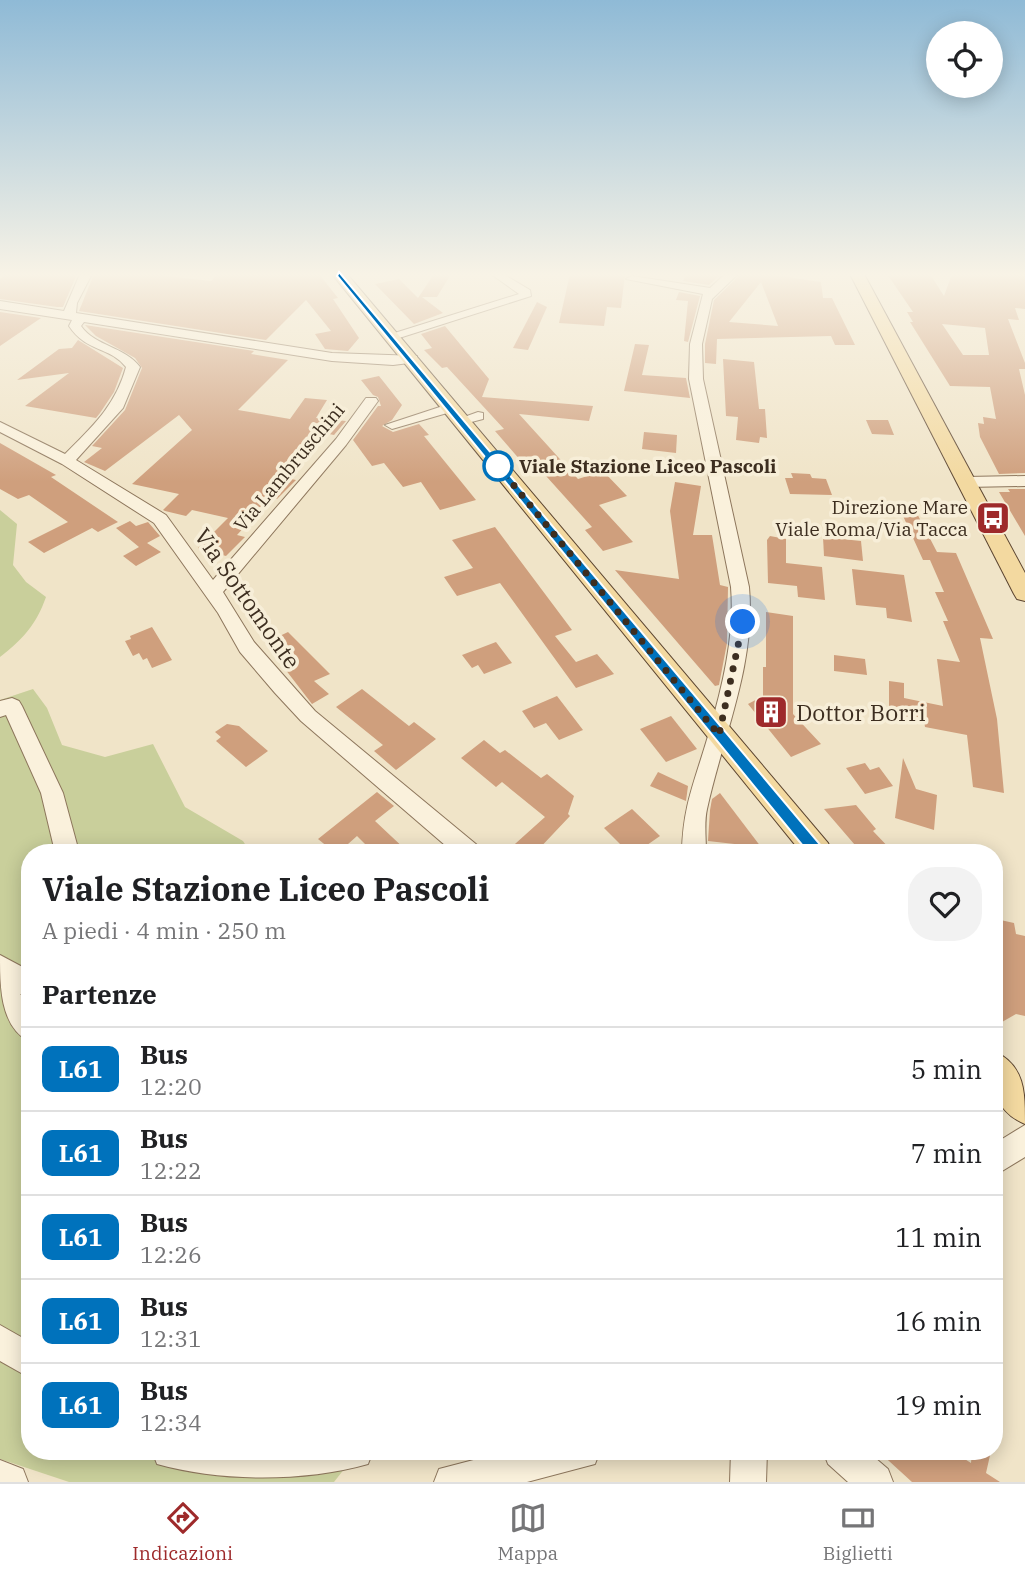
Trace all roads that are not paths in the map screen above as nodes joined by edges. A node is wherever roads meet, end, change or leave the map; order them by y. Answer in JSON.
{"nodes":[{"id":1,"x":91,"y":343,"type":"edge"},
{"id":2,"x":241,"y":343,"type":"edge"},
{"id":3,"x":398,"y":343,"type":"edge"},
{"id":4,"x":696,"y":343,"type":"edge"},
{"id":5,"x":893,"y":343,"type":"edge"},
{"id":6,"x":412,"y":359,"type":"junction"},
{"id":7,"x":370,"y":401,"type":"dead end"},
{"id":8,"x":458,"y":409,"type":"junction"},
{"id":9,"x":391,"y":425,"type":"dead end"},
{"id":10,"x":0,"y":426,"type":"edge"},
{"id":11,"x":67,"y":461,"type":"junction"},
{"id":12,"x":1025,"y":481,"type":"edge"},
{"id":13,"x":965,"y":482,"type":"junction"},
{"id":14,"x":213,"y":592,"type":"junction"},
{"id":15,"x":1025,"y":594,"type":"edge"},
{"id":16,"x":0,"y":709,"type":"edge"},
{"id":17,"x":719,"y":735,"type":"junction"},
{"id":18,"x":64,"y":844,"type":"edge"},
{"id":19,"x":460,"y":844,"type":"edge"},
{"id":20,"x":694,"y":844,"type":"edge"},
{"id":21,"x":811,"y":844,"type":"edge"},
{"id":22,"x":0,"y":967,"type":"edge"},
{"id":23,"x":21,"y":980,"type":"edge"},
{"id":24,"x":0,"y":989,"type":"edge"},
{"id":25,"x":21,"y":1016,"type":"edge"},
{"id":26,"x":1003,"y":1079,"type":"edge"},
{"id":27,"x":1025,"y":1106,"type":"edge"},
{"id":28,"x":1025,"y":1140,"type":"edge"},
{"id":29,"x":1003,"y":1155,"type":"edge"},
{"id":30,"x":0,"y":1342,"type":"edge"},
{"id":31,"x":21,"y":1355,"type":"edge"},
{"id":32,"x":214,"y":1460,"type":"edge"},
{"id":33,"x":324,"y":1460,"type":"edge"},
{"id":34,"x":544,"y":1460,"type":"edge"},
{"id":35,"x":851,"y":1460,"type":"edge"},
{"id":36,"x":0,"y":1478,"type":"edge"},
{"id":37,"x":10,"y":1482,"type":"edge"},
{"id":38,"x":452,"y":1482,"type":"edge"},
{"id":39,"x":875,"y":1482,"type":"edge"}],
"edges":[{"from":1,"to":11,"type":"street"},
{"from":2,"to":6,"type":"street"},
{"from":3,"to":6,"type":"main road"},
{"from":4,"to":17,"type":"street"},
{"from":5,"to":13,"type":"main road"},
{"from":6,"to":8,"type":"main road"},
{"from":7,"to":14,"type":"street","name":"Via Lambruschini"},
{"from":8,"to":9,"type":"street"},
{"from":8,"to":17,"type":"main road"},
{"from":10,"to":11,"type":"street","name":"Via Sottomonte"},
{"from":11,"to":14,"type":"street","name":"Via Sottomonte"},
{"from":12,"to":13,"type":"street"},
{"from":13,"to":15,"type":"main road"},
{"from":14,"to":19,"type":"street","name":"Via Sottomonte"},
{"from":16,"to":18,"type":"street"},
{"from":17,"to":20,"type":"street"},
{"from":17,"to":21,"type":"main road"},
{"from":22,"to":23,"type":"street"},
{"from":24,"to":25,"type":"street"},
{"from":26,"to":27,"type":"main road"},
{"from":28,"to":29,"type":"street"},
{"from":30,"to":31,"type":"street"},
{"from":32,"to":33,"type":"street"},
{"from":34,"to":38,"type":"street"},
{"from":35,"to":39,"type":"street"},
{"from":36,"to":37,"type":"street"}]}
